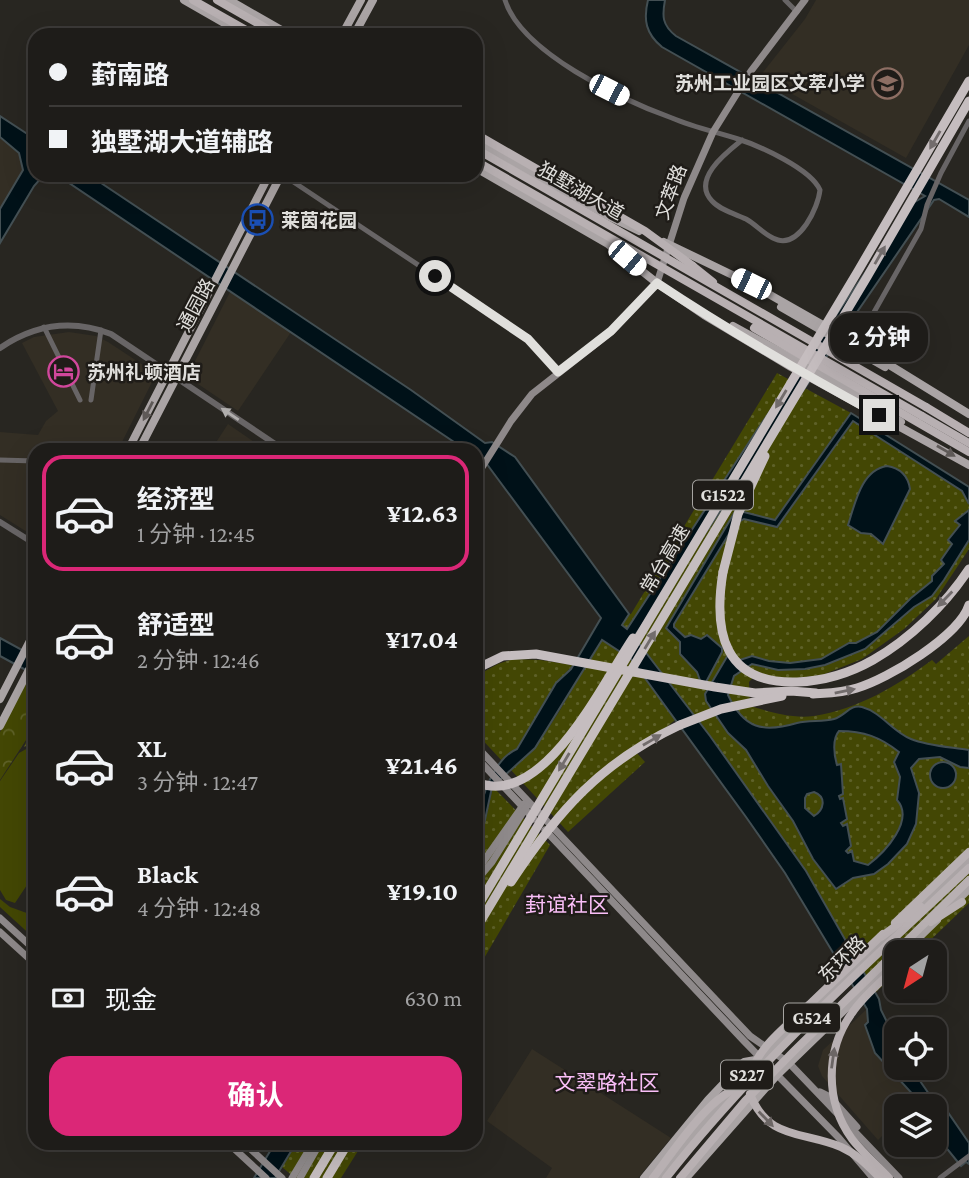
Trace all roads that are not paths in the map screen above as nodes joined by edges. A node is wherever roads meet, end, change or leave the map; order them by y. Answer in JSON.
{"nodes":[{"id":1,"x":184,"y":0,"type":"edge"},
{"id":2,"x":194,"y":0,"type":"edge"},
{"id":3,"x":218,"y":0,"type":"edge"},
{"id":4,"x":229,"y":0,"type":"edge"},
{"id":5,"x":361,"y":0,"type":"edge"},
{"id":6,"x":373,"y":0,"type":"edge"},
{"id":7,"x":505,"y":0,"type":"edge"},
{"id":8,"x":785,"y":0,"type":"edge"},
{"id":9,"x":805,"y":0,"type":"edge"},
{"id":10,"x":797,"y":12,"type":"junction"},
{"id":11,"x":233,"y":28,"type":"edge"},
{"id":12,"x":243,"y":28,"type":"edge"},
{"id":13,"x":266,"y":28,"type":"edge"},
{"id":14,"x":278,"y":28,"type":"edge"},
{"id":15,"x":346,"y":28,"type":"edge"},
{"id":16,"x":358,"y":28,"type":"edge"},
{"id":17,"x":969,"y":81,"type":"edge"},
{"id":18,"x":969,"y":102,"type":"edge"},
{"id":19,"x":969,"y":121,"type":"edge"},
{"id":20,"x":713,"y":132,"type":"junction"},
{"id":21,"x":483,"y":138,"type":"edge"},
{"id":22,"x":743,"y":140,"type":"junction"},
{"id":23,"x":483,"y":145,"type":"edge"},
{"id":24,"x":483,"y":153,"type":"edge"},
{"id":25,"x":483,"y":165,"type":"edge"},
{"id":26,"x":483,"y":171,"type":"edge"},
{"id":27,"x":265,"y":182,"type":"edge"},
{"id":28,"x":278,"y":182,"type":"edge"},
{"id":29,"x":293,"y":182,"type":"edge"},
{"id":30,"x":668,"y":244,"type":"junction"},
{"id":31,"x":619,"y":251,"type":"junction"},
{"id":32,"x":643,"y":257,"type":"junction"},
{"id":33,"x":867,"y":276,"type":"junction"},
{"id":34,"x":657,"y":283,"type":"junction"},
{"id":35,"x":218,"y":286,"type":"junction"},
{"id":36,"x":729,"y":295,"type":"junction"},
{"id":37,"x":44,"y":327,"type":"junction"},
{"id":38,"x":101,"y":330,"type":"junction"},
{"id":39,"x":842,"y":340,"type":"junction"},
{"id":40,"x":856,"y":344,"type":"junction"},
{"id":41,"x":0,"y":348,"type":"edge"},
{"id":42,"x":558,"y":372,"type":"junction"},
{"id":43,"x":172,"y":375,"type":"junction"},
{"id":44,"x":80,"y":400,"type":"dead end"},
{"id":45,"x":91,"y":400,"type":"dead end"},
{"id":46,"x":952,"y":404,"type":"junction"},
{"id":47,"x":969,"y":414,"type":"edge"},
{"id":48,"x":969,"y":432,"type":"edge"},
{"id":49,"x":132,"y":443,"type":"edge"},
{"id":50,"x":142,"y":443,"type":"edge"},
{"id":51,"x":274,"y":443,"type":"edge"},
{"id":52,"x":969,"y":443,"type":"edge"},
{"id":53,"x":969,"y":452,"type":"edge"},
{"id":54,"x":0,"y":460,"type":"edge"},
{"id":55,"x":28,"y":461,"type":"edge"},
{"id":56,"x":969,"y":465,"type":"edge"},
{"id":57,"x":483,"y":466,"type":"edge"},
{"id":58,"x":0,"y":522,"type":"edge"},
{"id":59,"x":28,"y":540,"type":"edge"},
{"id":60,"x":969,"y":569,"type":"edge"},
{"id":61,"x":668,"y":587,"type":"junction"},
{"id":62,"x":969,"y":605,"type":"edge"},
{"id":63,"x":28,"y":645,"type":"edge"},
{"id":64,"x":483,"y":661,"type":"edge"},
{"id":65,"x":483,"y":666,"type":"edge"},
{"id":66,"x":28,"y":671,"type":"edge"},
{"id":67,"x":813,"y":681,"type":"junction"},
{"id":68,"x":749,"y":689,"type":"junction"},
{"id":69,"x":816,"y":693,"type":"junction"},
{"id":70,"x":0,"y":699,"type":"edge"},
{"id":71,"x":0,"y":726,"type":"edge"},
{"id":72,"x":483,"y":756,"type":"edge"},
{"id":73,"x":483,"y":762,"type":"edge"},
{"id":74,"x":492,"y":769,"type":"junction"},
{"id":75,"x":483,"y":784,"type":"edge"},
{"id":76,"x":525,"y":806,"type":"junction"},
{"id":77,"x":969,"y":852,"type":"edge"},
{"id":78,"x":483,"y":863,"type":"edge"},
{"id":79,"x":969,"y":864,"type":"edge"},
{"id":80,"x":483,"y":872,"type":"edge"},
{"id":81,"x":969,"y":884,"type":"edge"},
{"id":82,"x":952,"y":890,"type":"junction"},
{"id":83,"x":969,"y":896,"type":"edge"},
{"id":84,"x":483,"y":897,"type":"edge"},
{"id":85,"x":0,"y":918,"type":"edge"},
{"id":86,"x":483,"y":919,"type":"edge"},
{"id":87,"x":483,"y":921,"type":"edge"},
{"id":88,"x":916,"y":931,"type":"junction"},
{"id":89,"x":0,"y":932,"type":"edge"},
{"id":90,"x":881,"y":937,"type":"junction"},
{"id":91,"x":911,"y":940,"type":"edge"},
{"id":92,"x":915,"y":940,"type":"edge"},
{"id":93,"x":28,"y":944,"type":"edge"},
{"id":94,"x":28,"y":958,"type":"edge"},
{"id":95,"x":884,"y":973,"type":"edge"},
{"id":96,"x":884,"y":979,"type":"edge"},
{"id":97,"x":769,"y":1051,"type":"junction"},
{"id":98,"x":761,"y":1059,"type":"junction"},
{"id":99,"x":789,"y":1063,"type":"junction"},
{"id":100,"x":777,"y":1074,"type":"junction"},
{"id":101,"x":733,"y":1090,"type":"junction"},
{"id":102,"x":816,"y":1090,"type":"junction"},
{"id":103,"x":867,"y":1144,"type":"junction"},
{"id":104,"x":236,"y":1150,"type":"edge"},
{"id":105,"x":252,"y":1150,"type":"edge"},
{"id":106,"x":309,"y":1150,"type":"edge"},
{"id":107,"x":316,"y":1150,"type":"edge"},
{"id":108,"x":331,"y":1150,"type":"edge"},
{"id":109,"x":344,"y":1150,"type":"edge"},
{"id":110,"x":969,"y":1156,"type":"edge"},
{"id":111,"x":281,"y":1177,"type":"edge"},
{"id":112,"x":266,"y":1178,"type":"edge"},
{"id":113,"x":292,"y":1178,"type":"edge"},
{"id":114,"x":300,"y":1178,"type":"edge"},
{"id":115,"x":314,"y":1178,"type":"edge"},
{"id":116,"x":327,"y":1178,"type":"edge"},
{"id":117,"x":644,"y":1178,"type":"edge"},
{"id":118,"x":655,"y":1178,"type":"edge"},
{"id":119,"x":666,"y":1178,"type":"edge"},
{"id":120,"x":680,"y":1178,"type":"edge"},
{"id":121,"x":686,"y":1178,"type":"edge"},
{"id":122,"x":873,"y":1178,"type":"edge"},
{"id":123,"x":880,"y":1178,"type":"edge"},
{"id":124,"x":889,"y":1178,"type":"edge"},
{"id":125,"x":899,"y":1178,"type":"edge"},
{"id":126,"x":940,"y":1178,"type":"edge"}],
"edges":[{"from":1,"to":11,"type":"main road"},
{"from":2,"to":12,"type":"highway"},
{"from":3,"to":13,"type":"highway"},
{"from":4,"to":14,"type":"main road"},
{"from":5,"to":15,"type":"main road"},
{"from":6,"to":16,"type":"main road"},
{"from":7,"to":20,"type":"street"},
{"from":8,"to":10,"type":"street"},
{"from":9,"to":10,"type":"main road","name":"文萃路"},
{"from":10,"to":20,"type":"main road","name":"文萃路"},
{"from":17,"to":61,"type":"highway","name":"常台高速","number":"G1522","one_way":true,"bridge":true},
{"from":33,"to":18,"type":"highway","name":"常台高速","number":"G1522","one_way":true,"bridge":true},
{"from":19,"to":40,"type":"street"},
{"from":20,"to":22,"type":"street"},
{"from":20,"to":30,"type":"main road","name":"文萃路"},
{"from":21,"to":36,"type":"highway","bridge":true},
{"from":22,"to":22,"type":"street"},
{"from":23,"to":30,"type":"main road"},
{"from":24,"to":36,"type":"highway","name":"独墅湖大道","bridge":true},
{"from":25,"to":32,"type":"highway","name":"独墅湖大道","bridge":true},
{"from":26,"to":31,"type":"main road"},
{"from":27,"to":35,"type":"main road","name":"通园路"},
{"from":28,"to":35,"type":"main road","name":"通园路"},
{"from":29,"to":42,"type":"street"},
{"from":30,"to":31,"type":"main road"},
{"from":30,"to":34,"type":"main road","name":"文萃路"},
{"from":30,"to":39,"type":"main road","bridge":true},
{"from":31,"to":34,"type":"main road"},
{"from":32,"to":52,"type":"highway","name":"独墅湖大道","bridge":true},
{"from":32,"to":53,"type":"highway","bridge":true},
{"from":33,"to":67,"type":"highway","bridge":true},
{"from":86,"to":33,"type":"highway","name":"常台高速","number":"G1522","one_way":true,"bridge":true},
{"from":34,"to":42,"type":"main road","name":"文萃路"},
{"from":34,"to":56,"type":"main road","one_way":true,"bridge":true},
{"from":35,"to":43,"type":"main road","name":"通园路"},
{"from":36,"to":48,"type":"highway","name":"独墅湖大道","bridge":true},
{"from":37,"to":38,"type":"street"},
{"from":37,"to":41,"type":"street"},
{"from":37,"to":44,"type":"street"},
{"from":38,"to":43,"type":"street"},
{"from":38,"to":45,"type":"street"},
{"from":39,"to":40,"type":"main road"},
{"from":39,"to":46,"type":"main road"},
{"from":40,"to":46,"type":"main road"},
{"from":42,"to":57,"type":"main road","name":"文萃路"},
{"from":43,"to":49,"type":"main road","name":"通园路","one_way":true},
{"from":43,"to":50,"type":"main road","name":"通园路"},
{"from":51,"to":43,"type":"street","one_way":true},
{"from":46,"to":47,"type":"main road"},
{"from":54,"to":55,"type":"street"},
{"from":58,"to":59,"type":"street"},
{"from":60,"to":67,"type":"highway","one_way":true},
{"from":61,"to":75,"type":"highway","bridge":true},
{"from":61,"to":84,"type":"highway","name":"常台高速","number":"G1522","one_way":true,"bridge":true},
{"from":69,"to":62,"type":"highway","one_way":true},
{"from":63,"to":70,"type":"main road"},
{"from":64,"to":68,"type":"highway","bridge":true},
{"from":65,"to":68,"type":"highway","bridge":true},
{"from":66,"to":71,"type":"main road"},
{"from":67,"to":68,"type":"highway"},
{"from":68,"to":69,"type":"highway"},
{"from":87,"to":69,"type":"highway","one_way":true,"bridge":true},
{"from":72,"to":74,"type":"main road"},
{"from":73,"to":74,"type":"main road"},
{"from":74,"to":76,"type":"main road"},
{"from":76,"to":78,"type":"main road"},
{"from":76,"to":80,"type":"main road"},
{"from":76,"to":97,"type":"main road"},
{"from":76,"to":98,"type":"main road"},
{"from":77,"to":90,"type":"highway","bridge":true},
{"from":79,"to":82,"type":"highway","bridge":true},
{"from":79,"to":97,"type":"main road","name":"东环路","number":"S227","bridge":true},
{"from":81,"to":82,"type":"highway","number":"G524","bridge":true},
{"from":81,"to":92,"type":"main road"},
{"from":82,"to":88,"type":"highway","number":"G524","bridge":true},
{"from":82,"to":90,"type":"highway","bridge":true},
{"from":82,"to":119,"type":"highway","number":"G524","bridge":true},
{"from":83,"to":88,"type":"highway","bridge":true},
{"from":85,"to":93,"type":"main road"},
{"from":88,"to":91,"type":"highway","bridge":true},
{"from":88,"to":120,"type":"highway","number":"G524","bridge":true},
{"from":89,"to":94,"type":"main road"},
{"from":90,"to":123,"type":"highway","one_way":true,"bridge":true},
{"from":95,"to":99,"type":"main road","name":"东环路","number":"S227","bridge":true},
{"from":124,"to":96,"type":"highway","one_way":true,"bridge":true},
{"from":97,"to":98,"type":"main road","name":"东环路","number":"S227"},
{"from":97,"to":99,"type":"main road"},
{"from":98,"to":100,"type":"main road"},
{"from":98,"to":101,"type":"main road","name":"东环路","number":"S227"},
{"from":98,"to":117,"type":"main road"},
{"from":99,"to":100,"type":"main road","name":"东环路","number":"S227"},
{"from":99,"to":102,"type":"main road"},
{"from":100,"to":121,"type":"main road","name":"东环路","number":"S227"},
{"from":100,"to":122,"type":"main road"},
{"from":101,"to":118,"type":"main road","name":"东环路","number":"S227"},
{"from":101,"to":118,"type":"highway"},
{"from":102,"to":103,"type":"main road"},
{"from":102,"to":103,"type":"main road"},
{"from":103,"to":125,"type":"main road"},
{"from":104,"to":112,"type":"main road"},
{"from":105,"to":111,"type":"main road"},
{"from":106,"to":113,"type":"main road"},
{"from":107,"to":114,"type":"main road"},
{"from":108,"to":115,"type":"highway"},
{"from":109,"to":116,"type":"highway"},
{"from":110,"to":126,"type":"street"}]}
